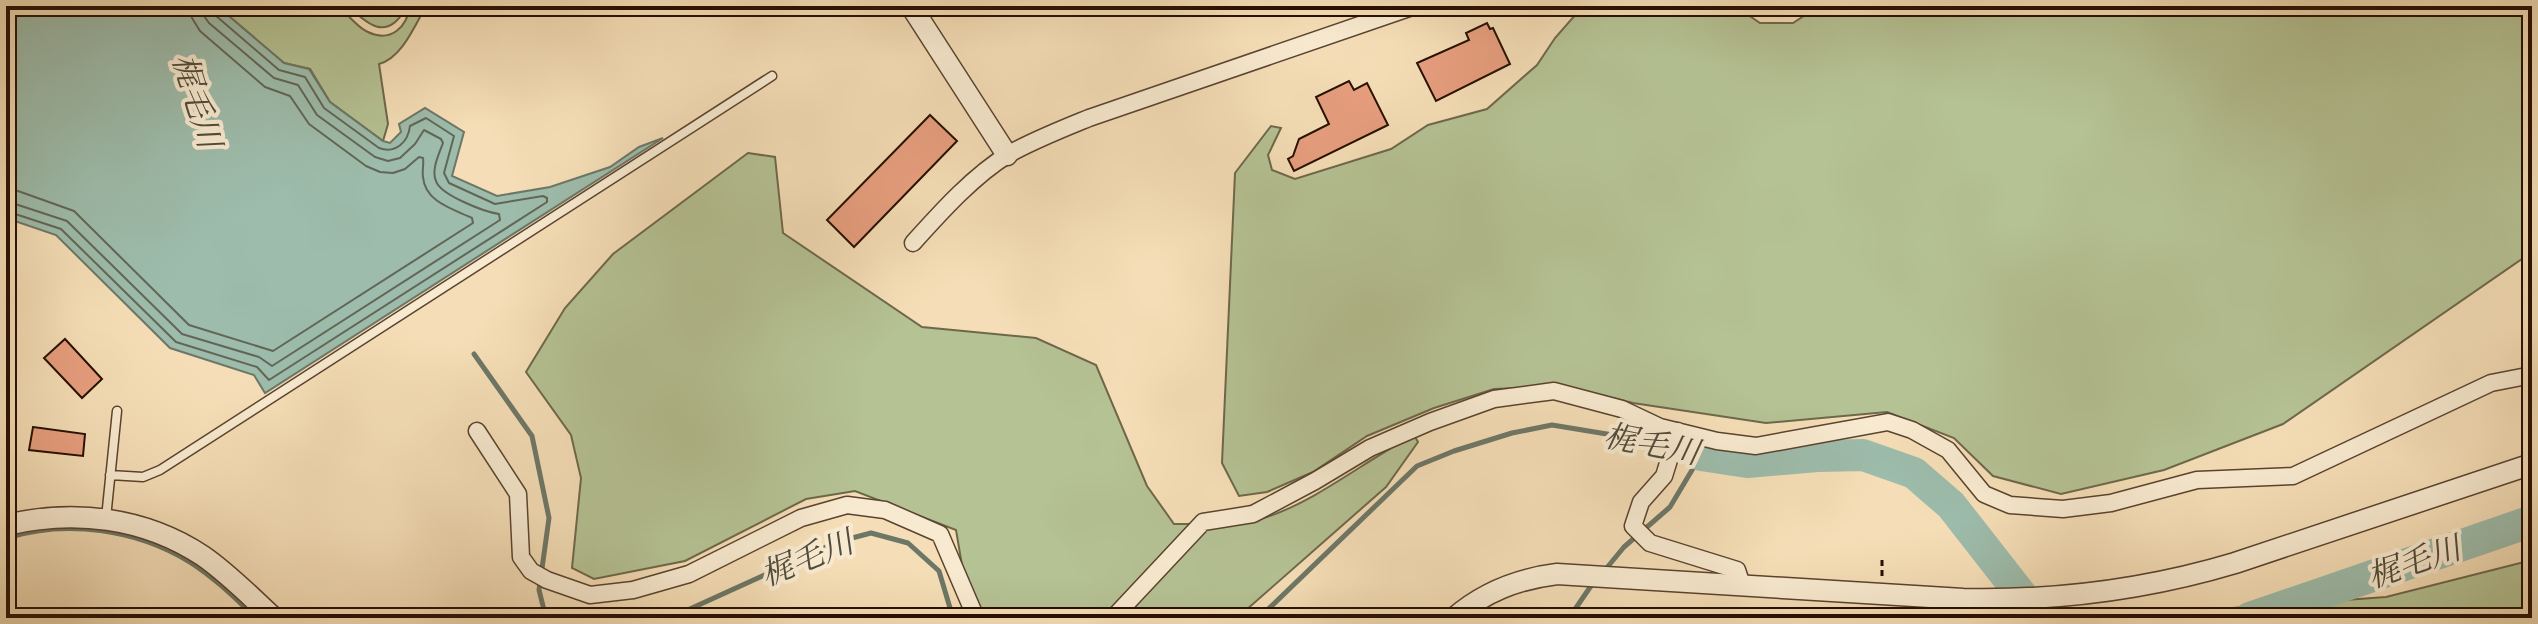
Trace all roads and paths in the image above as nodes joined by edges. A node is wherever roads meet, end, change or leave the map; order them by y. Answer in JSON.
{"nodes":[{"id":1,"x":911,"y":6,"type":"edge"},
{"id":2,"x":1415,"y":6,"type":"edge"},
{"id":3,"x":772,"y":76,"type":"dead end"},
{"id":4,"x":1007,"y":155,"type":"junction"},
{"id":5,"x":913,"y":243,"type":"dead end"},
{"id":6,"x":2532,"y":375,"type":"edge"},
{"id":7,"x":117,"y":411,"type":"dead end"},
{"id":8,"x":477,"y":431,"type":"dead end"},
{"id":9,"x":1677,"y":436,"type":"junction"},
{"id":10,"x":2532,"y":464,"type":"edge"},
{"id":11,"x":110,"y":475,"type":"junction"},
{"id":12,"x":106,"y":519,"type":"junction"},
{"id":13,"x":6,"y":525,"type":"edge"},
{"id":14,"x":1742,"y":585,"type":"junction"},
{"id":15,"x":274,"y":618,"type":"edge"},
{"id":16,"x":976,"y":618,"type":"edge"},
{"id":17,"x":1113,"y":618,"type":"edge"},
{"id":18,"x":1454,"y":618,"type":"edge"}],
"edges":[{"from":1,"to":4,"type":"street"},
{"from":2,"to":4,"type":"street"},
{"from":3,"to":11,"type":"lane"},
{"from":4,"to":5,"type":"street"},
{"from":6,"to":9,"type":"street"},
{"from":7,"to":11,"type":"lane"},
{"from":8,"to":16,"type":"street"},
{"from":9,"to":14,"type":"street"},
{"from":9,"to":17,"type":"street"},
{"from":10,"to":14,"type":"street"},
{"from":11,"to":12,"type":"lane"},
{"from":12,"to":13,"type":"street"},
{"from":12,"to":15,"type":"street"},
{"from":14,"to":18,"type":"street"}]}
